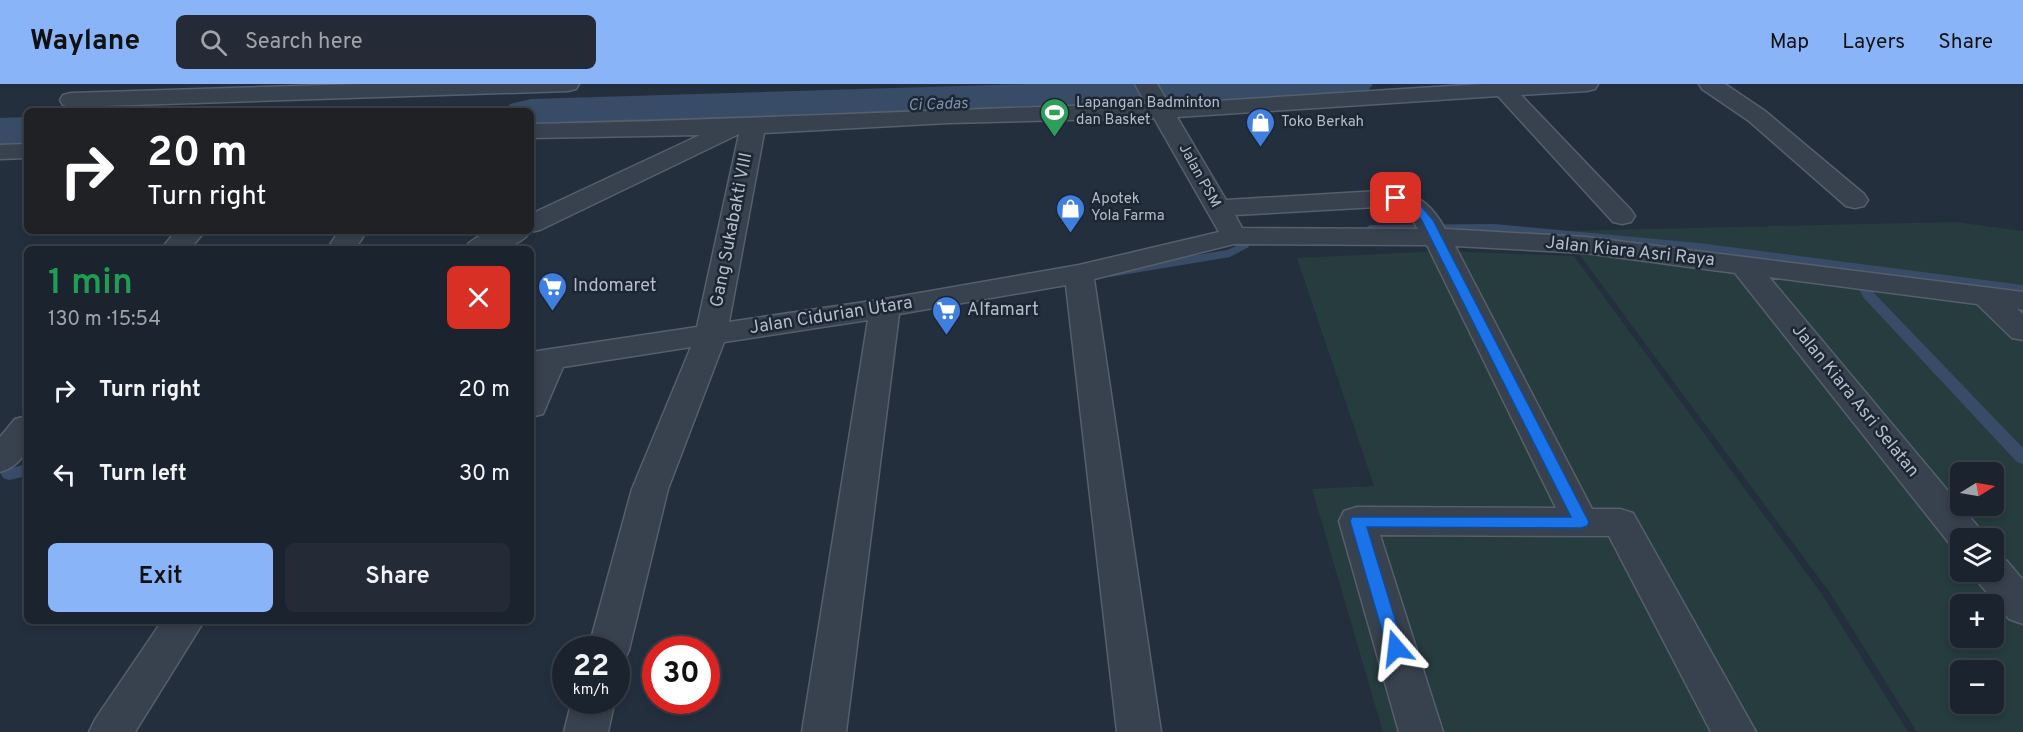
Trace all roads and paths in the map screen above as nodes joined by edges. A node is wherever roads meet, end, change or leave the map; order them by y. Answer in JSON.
{"nodes":[{"id":1,"x":568,"y":84,"type":"edge"},
{"id":2,"x":1146,"y":84,"type":"edge"},
{"id":3,"x":1587,"y":84,"type":"edge"},
{"id":4,"x":1710,"y":84,"type":"edge"},
{"id":5,"x":1503,"y":89,"type":"junction"},
{"id":6,"x":71,"y":100,"type":"dead end"},
{"id":7,"x":300,"y":104,"type":"edge"},
{"id":8,"x":1161,"y":109,"type":"junction"},
{"id":9,"x":744,"y":126,"type":"junction"},
{"id":10,"x":534,"y":131,"type":"edge"},
{"id":11,"x":24,"y":151,"type":"edge"},
{"id":12,"x":0,"y":152,"type":"edge"},
{"id":13,"x":1855,"y":200,"type":"dead end"},
{"id":14,"x":1217,"y":208,"type":"junction"},
{"id":15,"x":1622,"y":216,"type":"dead end"},
{"id":16,"x":534,"y":223,"type":"edge"},
{"id":17,"x":188,"y":234,"type":"edge"},
{"id":18,"x":510,"y":234,"type":"edge"},
{"id":19,"x":1234,"y":236,"type":"junction"},
{"id":20,"x":1435,"y":237,"type":"junction"},
{"id":21,"x":178,"y":246,"type":"edge"},
{"id":22,"x":484,"y":246,"type":"edge"},
{"id":23,"x":1743,"y":264,"type":"junction"},
{"id":24,"x":1079,"y":274,"type":"junction"},
{"id":25,"x":1987,"y":297,"type":"junction"},
{"id":26,"x":2023,"y":302,"type":"edge"},
{"id":27,"x":885,"y":308,"type":"junction"},
{"id":28,"x":2023,"y":331,"type":"edge"},
{"id":29,"x":711,"y":334,"type":"junction"},
{"id":30,"x":540,"y":361,"type":"edge"},
{"id":31,"x":534,"y":391,"type":"edge"},
{"id":32,"x":24,"y":431,"type":"edge"},
{"id":33,"x":24,"y":455,"type":"edge"},
{"id":34,"x":0,"y":460,"type":"edge"},
{"id":35,"x":1581,"y":522,"type":"junction"},
{"id":36,"x":1958,"y":528,"type":"edge"},
{"id":37,"x":182,"y":624,"type":"edge"},
{"id":38,"x":612,"y":636,"type":"edge"},
{"id":39,"x":590,"y":714,"type":"edge"},
{"id":40,"x":111,"y":732,"type":"edge"},
{"id":41,"x":586,"y":732,"type":"edge"},
{"id":42,"x":824,"y":732,"type":"edge"},
{"id":43,"x":1139,"y":732,"type":"edge"},
{"id":44,"x":1421,"y":732,"type":"edge"},
{"id":45,"x":1734,"y":732,"type":"edge"}],
"edges":[{"from":1,"to":7,"type":"street"},
{"from":2,"to":8,"type":"street","name":"Jalan PSM"},
{"from":3,"to":5,"type":"street"},
{"from":4,"to":13,"type":"street"},
{"from":5,"to":8,"type":"street"},
{"from":5,"to":15,"type":"street"},
{"from":6,"to":7,"type":"street"},
{"from":8,"to":9,"type":"street"},
{"from":8,"to":14,"type":"street","name":"Jalan PSM"},
{"from":9,"to":10,"type":"street"},
{"from":9,"to":16,"type":"street"},
{"from":9,"to":29,"type":"street","name":"Gang Sukabakti VIII"},
{"from":11,"to":12,"type":"street"},
{"from":14,"to":19,"type":"street","name":"Jalan PSM"},
{"from":14,"to":20,"type":"street"},
{"from":17,"to":21,"type":"street"},
{"from":18,"to":22,"type":"street"},
{"from":19,"to":20,"type":"street","name":"Jalan Kiara Asri Raya"},
{"from":19,"to":24,"type":"street","name":"Jalan Cidurian Utara"},
{"from":20,"to":23,"type":"street","name":"Jalan Kiara Asri Raya"},
{"from":20,"to":35,"type":"street"},
{"from":23,"to":25,"type":"street","name":"Jalan Kiara Asri Raya"},
{"from":23,"to":36,"type":"street","name":"Jalan Kiara Asri Selatan"},
{"from":24,"to":27,"type":"street","name":"Jalan Cidurian Utara"},
{"from":24,"to":43,"type":"street"},
{"from":25,"to":26,"type":"street","name":"Jalan Kiara Asri Raya"},
{"from":25,"to":28,"type":"street"},
{"from":27,"to":29,"type":"street","name":"Jalan Cidurian Utara"},
{"from":27,"to":42,"type":"street"},
{"from":29,"to":30,"type":"street","name":"Jalan Cidurian Utara"},
{"from":29,"to":38,"type":"street","name":"Gang Sukabakti VIII"},
{"from":30,"to":31,"type":"street"},
{"from":32,"to":34,"type":"street"},
{"from":33,"to":34,"type":"street"},
{"from":35,"to":44,"type":"street"},
{"from":35,"to":45,"type":"street"},
{"from":37,"to":40,"type":"street"},
{"from":39,"to":41,"type":"street"}]}
